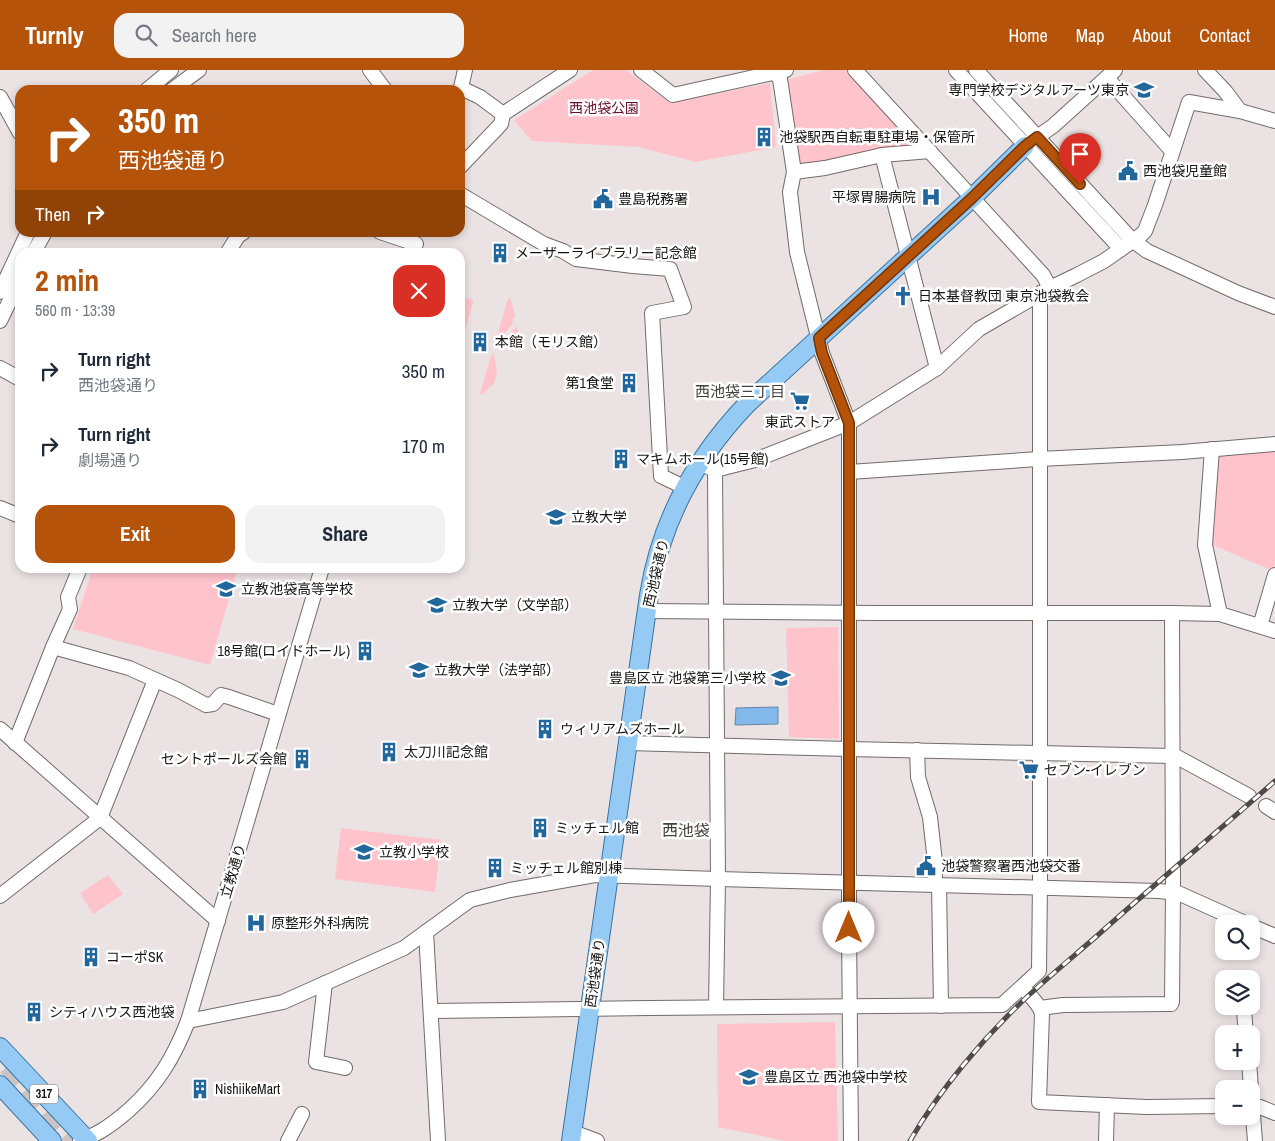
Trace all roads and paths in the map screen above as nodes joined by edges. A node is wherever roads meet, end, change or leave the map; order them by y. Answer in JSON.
{"nodes":[{"id":1,"x":170,"y":70,"type":"edge"},
{"id":2,"x":199,"y":70,"type":"edge"},
{"id":3,"x":570,"y":70,"type":"edge"},
{"id":4,"x":641,"y":70,"type":"edge"},
{"id":5,"x":855,"y":70,"type":"edge"},
{"id":6,"x":956,"y":70,"type":"edge"},
{"id":7,"x":976,"y":70,"type":"edge"},
{"id":8,"x":1205,"y":70,"type":"edge"},
{"id":9,"x":464,"y":71,"type":"edge"},
{"id":10,"x":778,"y":71,"type":"edge"},
{"id":11,"x":377,"y":73,"type":"edge"},
{"id":12,"x":1111,"y":73,"type":"edge"},
{"id":13,"x":153,"y":85,"type":"edge"},
{"id":14,"x":178,"y":85,"type":"edge"},
{"id":15,"x":182,"y":85,"type":"edge"},
{"id":16,"x":383,"y":85,"type":"edge"},
{"id":17,"x":462,"y":85,"type":"edge"},
{"id":18,"x":465,"y":91,"type":"edge"},
{"id":19,"x":0,"y":96,"type":"edge"},
{"id":20,"x":1240,"y":111,"type":"junction"},
{"id":21,"x":503,"y":114,"type":"junction"},
{"id":22,"x":1275,"y":121,"type":"edge"},
{"id":23,"x":15,"y":123,"type":"edge"},
{"id":24,"x":1031,"y":141,"type":"junction"},
{"id":25,"x":930,"y":151,"type":"junction"},
{"id":26,"x":1172,"y":151,"type":"junction"},
{"id":27,"x":882,"y":155,"type":"junction"},
{"id":28,"x":465,"y":162,"type":"edge"},
{"id":29,"x":794,"y":172,"type":"junction"},
{"id":30,"x":465,"y":197,"type":"edge"},
{"id":31,"x":972,"y":198,"type":"junction"},
{"id":32,"x":237,"y":237,"type":"edge"},
{"id":33,"x":396,"y":237,"type":"edge"},
{"id":34,"x":1132,"y":240,"type":"junction"},
{"id":35,"x":416,"y":243,"type":"edge"},
{"id":36,"x":230,"y":248,"type":"edge"},
{"id":37,"x":1120,"y":249,"type":"junction"},
{"id":38,"x":908,"y":257,"type":"junction"},
{"id":39,"x":15,"y":279,"type":"edge"},
{"id":40,"x":1045,"y":290,"type":"junction"},
{"id":41,"x":10,"y":297,"type":"edge"},
{"id":42,"x":1275,"y":308,"type":"edge"},
{"id":43,"x":0,"y":321,"type":"edge"},
{"id":44,"x":819,"y":338,"type":"junction"},
{"id":45,"x":0,"y":368,"type":"edge"},
{"id":46,"x":937,"y":368,"type":"junction"},
{"id":47,"x":15,"y":376,"type":"edge"},
{"id":48,"x":849,"y":423,"type":"junction"},
{"id":49,"x":1275,"y":444,"type":"edge"},
{"id":50,"x":1212,"y":449,"type":"junction"},
{"id":51,"x":1039,"y":459,"type":"junction"},
{"id":52,"x":707,"y":466,"type":"junction"},
{"id":53,"x":849,"y":472,"type":"junction"},
{"id":54,"x":684,"y":487,"type":"junction"},
{"id":55,"x":0,"y":508,"type":"edge"},
{"id":56,"x":15,"y":514,"type":"edge"},
{"id":57,"x":78,"y":573,"type":"edge"},
{"id":58,"x":320,"y":573,"type":"edge"},
{"id":59,"x":1275,"y":575,"type":"edge"},
{"id":60,"x":646,"y":611,"type":"junction"},
{"id":61,"x":716,"y":611,"type":"junction"},
{"id":62,"x":849,"y":612,"type":"junction"},
{"id":63,"x":1040,"y":613,"type":"junction"},
{"id":64,"x":1172,"y":613,"type":"junction"},
{"id":65,"x":1220,"y":614,"type":"junction"},
{"id":66,"x":1260,"y":626,"type":"junction"},
{"id":67,"x":1275,"y":631,"type":"edge"},
{"id":68,"x":54,"y":647,"type":"junction"},
{"id":69,"x":155,"y":680,"type":"junction"},
{"id":70,"x":278,"y":714,"type":"junction"},
{"id":71,"x":0,"y":729,"type":"edge"},
{"id":72,"x":15,"y":743,"type":"junction"},
{"id":73,"x":628,"y":743,"type":"junction"},
{"id":74,"x":716,"y":746,"type":"junction"},
{"id":75,"x":849,"y":749,"type":"junction"},
{"id":76,"x":917,"y":750,"type":"junction"},
{"id":77,"x":1040,"y":753,"type":"junction"},
{"id":78,"x":1172,"y":756,"type":"junction"},
{"id":79,"x":1248,"y":796,"type":"dead end"},
{"id":80,"x":100,"y":818,"type":"junction"},
{"id":81,"x":609,"y":874,"type":"junction"},
{"id":82,"x":718,"y":879,"type":"junction"},
{"id":83,"x":849,"y":882,"type":"junction"},
{"id":84,"x":937,"y":884,"type":"junction"},
{"id":85,"x":1040,"y":887,"type":"junction"},
{"id":86,"x":1173,"y":892,"type":"junction"},
{"id":87,"x":0,"y":896,"type":"edge"},
{"id":88,"x":1226,"y":915,"type":"edge"},
{"id":89,"x":218,"y":921,"type":"junction"},
{"id":90,"x":1260,"y":930,"type":"edge"},
{"id":91,"x":426,"y":932,"type":"junction"},
{"id":92,"x":1275,"y":936,"type":"edge"},
{"id":93,"x":326,"y":983,"type":"junction"},
{"id":94,"x":1022,"y":987,"type":"junction"},
{"id":95,"x":850,"y":1006,"type":"junction"},
{"id":96,"x":941,"y":1006,"type":"junction"},
{"id":97,"x":716,"y":1007,"type":"junction"},
{"id":98,"x":590,"y":1008,"type":"junction"},
{"id":99,"x":1040,"y":1008,"type":"junction"},
{"id":100,"x":431,"y":1011,"type":"junction"},
{"id":101,"x":188,"y":1021,"type":"junction"},
{"id":102,"x":0,"y":1047,"type":"edge"},
{"id":103,"x":345,"y":1068,"type":"dead end"},
{"id":104,"x":0,"y":1084,"type":"edge"},
{"id":105,"x":40,"y":1091,"type":"junction"},
{"id":106,"x":1107,"y":1105,"type":"junction"},
{"id":107,"x":1215,"y":1106,"type":"edge"},
{"id":108,"x":20,"y":1107,"type":"junction"},
{"id":109,"x":1260,"y":1107,"type":"edge"},
{"id":110,"x":1275,"y":1113,"type":"edge"},
{"id":111,"x":302,"y":1114,"type":"dead end"},
{"id":112,"x":1254,"y":1125,"type":"edge"},
{"id":113,"x":572,"y":1136,"type":"edge"},
{"id":114,"x":84,"y":1140,"type":"edge"},
{"id":115,"x":52,"y":1141,"type":"edge"},
{"id":116,"x":288,"y":1141,"type":"edge"},
{"id":117,"x":438,"y":1141,"type":"edge"},
{"id":118,"x":597,"y":1141,"type":"edge"},
{"id":119,"x":851,"y":1141,"type":"edge"},
{"id":120,"x":1106,"y":1141,"type":"edge"},
{"id":121,"x":1255,"y":1141,"type":"edge"}],
"edges":[{"from":1,"to":13,"type":"street"},
{"from":1,"to":14,"type":"street"},
{"from":2,"to":15,"type":"street"},
{"from":3,"to":21,"type":"street"},
{"from":4,"to":10,"type":"street"},
{"from":5,"to":25,"type":"street"},
{"from":6,"to":24,"type":"street"},
{"from":7,"to":24,"type":"street"},
{"from":8,"to":20,"type":"street"},
{"from":9,"to":17,"type":"street"},
{"from":10,"to":29,"type":"street"},
{"from":11,"to":16,"type":"street"},
{"from":12,"to":24,"type":"street"},
{"from":12,"to":26,"type":"street"},
{"from":18,"to":21,"type":"street"},
{"from":19,"to":23,"type":"street"},
{"from":20,"to":22,"type":"street"},
{"from":20,"to":26,"type":"street"},
{"from":21,"to":28,"type":"street"},
{"from":24,"to":31,"type":"main road","name":"西池袋通り"},
{"from":24,"to":34,"type":"street"},
{"from":24,"to":37,"type":"street"},
{"from":25,"to":27,"type":"street"},
{"from":25,"to":31,"type":"street"},
{"from":26,"to":34,"type":"street"},
{"from":27,"to":29,"type":"street"},
{"from":27,"to":38,"type":"street"},
{"from":29,"to":44,"type":"street"},
{"from":30,"to":54,"type":"street"},
{"from":31,"to":38,"type":"main road","name":"西池袋通り"},
{"from":31,"to":40,"type":"street"},
{"from":32,"to":36,"type":"street"},
{"from":33,"to":35,"type":"street"},
{"from":34,"to":37,"type":"street"},
{"from":34,"to":42,"type":"street"},
{"from":37,"to":40,"type":"street"},
{"from":38,"to":44,"type":"main road","name":"西池袋通り"},
{"from":38,"to":46,"type":"street"},
{"from":39,"to":41,"type":"street"},
{"from":40,"to":46,"type":"street"},
{"from":40,"to":51,"type":"street"},
{"from":41,"to":43,"type":"street"},
{"from":44,"to":48,"type":"street"},
{"from":44,"to":52,"type":"main road","name":"西池袋通り"},
{"from":45,"to":47,"type":"street"},
{"from":46,"to":48,"type":"street"},
{"from":48,"to":52,"type":"street"},
{"from":48,"to":53,"type":"street"},
{"from":49,"to":50,"type":"street"},
{"from":50,"to":51,"type":"street"},
{"from":50,"to":65,"type":"street"},
{"from":51,"to":53,"type":"street"},
{"from":51,"to":63,"type":"street"},
{"from":52,"to":54,"type":"main road","name":"西池袋通り"},
{"from":52,"to":61,"type":"street"},
{"from":53,"to":62,"type":"street"},
{"from":54,"to":60,"type":"main road","name":"西池袋通り"},
{"from":55,"to":56,"type":"street"},
{"from":57,"to":68,"type":"street"},
{"from":58,"to":70,"type":"street","name":"立教通り"},
{"from":59,"to":66,"type":"street"},
{"from":60,"to":61,"type":"street"},
{"from":60,"to":73,"type":"main road","name":"西池袋通り"},
{"from":61,"to":62,"type":"street"},
{"from":61,"to":74,"type":"street"},
{"from":62,"to":63,"type":"street"},
{"from":62,"to":75,"type":"street"},
{"from":63,"to":64,"type":"street"},
{"from":63,"to":77,"type":"street"},
{"from":64,"to":65,"type":"street"},
{"from":64,"to":78,"type":"street"},
{"from":65,"to":66,"type":"street"},
{"from":66,"to":67,"type":"street"},
{"from":68,"to":69,"type":"street"},
{"from":68,"to":72,"type":"street"},
{"from":69,"to":70,"type":"street"},
{"from":69,"to":80,"type":"street"},
{"from":70,"to":89,"type":"street","name":"立教通り"},
{"from":71,"to":72,"type":"street"},
{"from":72,"to":80,"type":"street"},
{"from":73,"to":74,"type":"street"},
{"from":73,"to":81,"type":"main road","name":"西池袋通り"},
{"from":74,"to":75,"type":"street"},
{"from":74,"to":82,"type":"street"},
{"from":75,"to":76,"type":"street"},
{"from":75,"to":83,"type":"street"},
{"from":76,"to":77,"type":"street"},
{"from":76,"to":84,"type":"street"},
{"from":77,"to":78,"type":"street"},
{"from":77,"to":85,"type":"street"},
{"from":78,"to":79,"type":"street"},
{"from":78,"to":86,"type":"street"},
{"from":80,"to":87,"type":"street"},
{"from":80,"to":89,"type":"street"},
{"from":81,"to":82,"type":"street"},
{"from":81,"to":91,"type":"street"},
{"from":81,"to":98,"type":"main road","name":"西池袋通り"},
{"from":82,"to":83,"type":"street"},
{"from":82,"to":97,"type":"street"},
{"from":83,"to":84,"type":"street"},
{"from":83,"to":95,"type":"street"},
{"from":84,"to":85,"type":"street"},
{"from":84,"to":96,"type":"street"},
{"from":85,"to":86,"type":"street"},
{"from":85,"to":94,"type":"street"},
{"from":86,"to":88,"type":"street"},
{"from":86,"to":99,"type":"street"},
{"from":89,"to":101,"type":"street","name":"立教通り"},
{"from":90,"to":92,"type":"street"},
{"from":91,"to":93,"type":"street"},
{"from":91,"to":100,"type":"street"},
{"from":93,"to":101,"type":"street"},
{"from":93,"to":103,"type":"street"},
{"from":94,"to":96,"type":"street"},
{"from":94,"to":99,"type":"street"},
{"from":95,"to":96,"type":"street"},
{"from":95,"to":97,"type":"street"},
{"from":95,"to":119,"type":"street"},
{"from":97,"to":98,"type":"street"},
{"from":98,"to":100,"type":"street"},
{"from":98,"to":113,"type":"main road","name":"西池袋通り"},
{"from":99,"to":106,"type":"street"},
{"from":100,"to":117,"type":"street"},
{"from":101,"to":114,"type":"street","name":"立教通り"},
{"from":102,"to":105,"type":"main road","number":"317"},
{"from":104,"to":108,"type":"main road","number":"317"},
{"from":105,"to":108,"type":"main road"},
{"from":105,"to":114,"type":"main road","number":"317"},
{"from":106,"to":107,"type":"street"},
{"from":106,"to":120,"type":"street"},
{"from":108,"to":115,"type":"main road","number":"317"},
{"from":109,"to":110,"type":"street"},
{"from":111,"to":116,"type":"street"},
{"from":112,"to":121,"type":"street"},
{"from":113,"to":118,"type":"street"}]}
